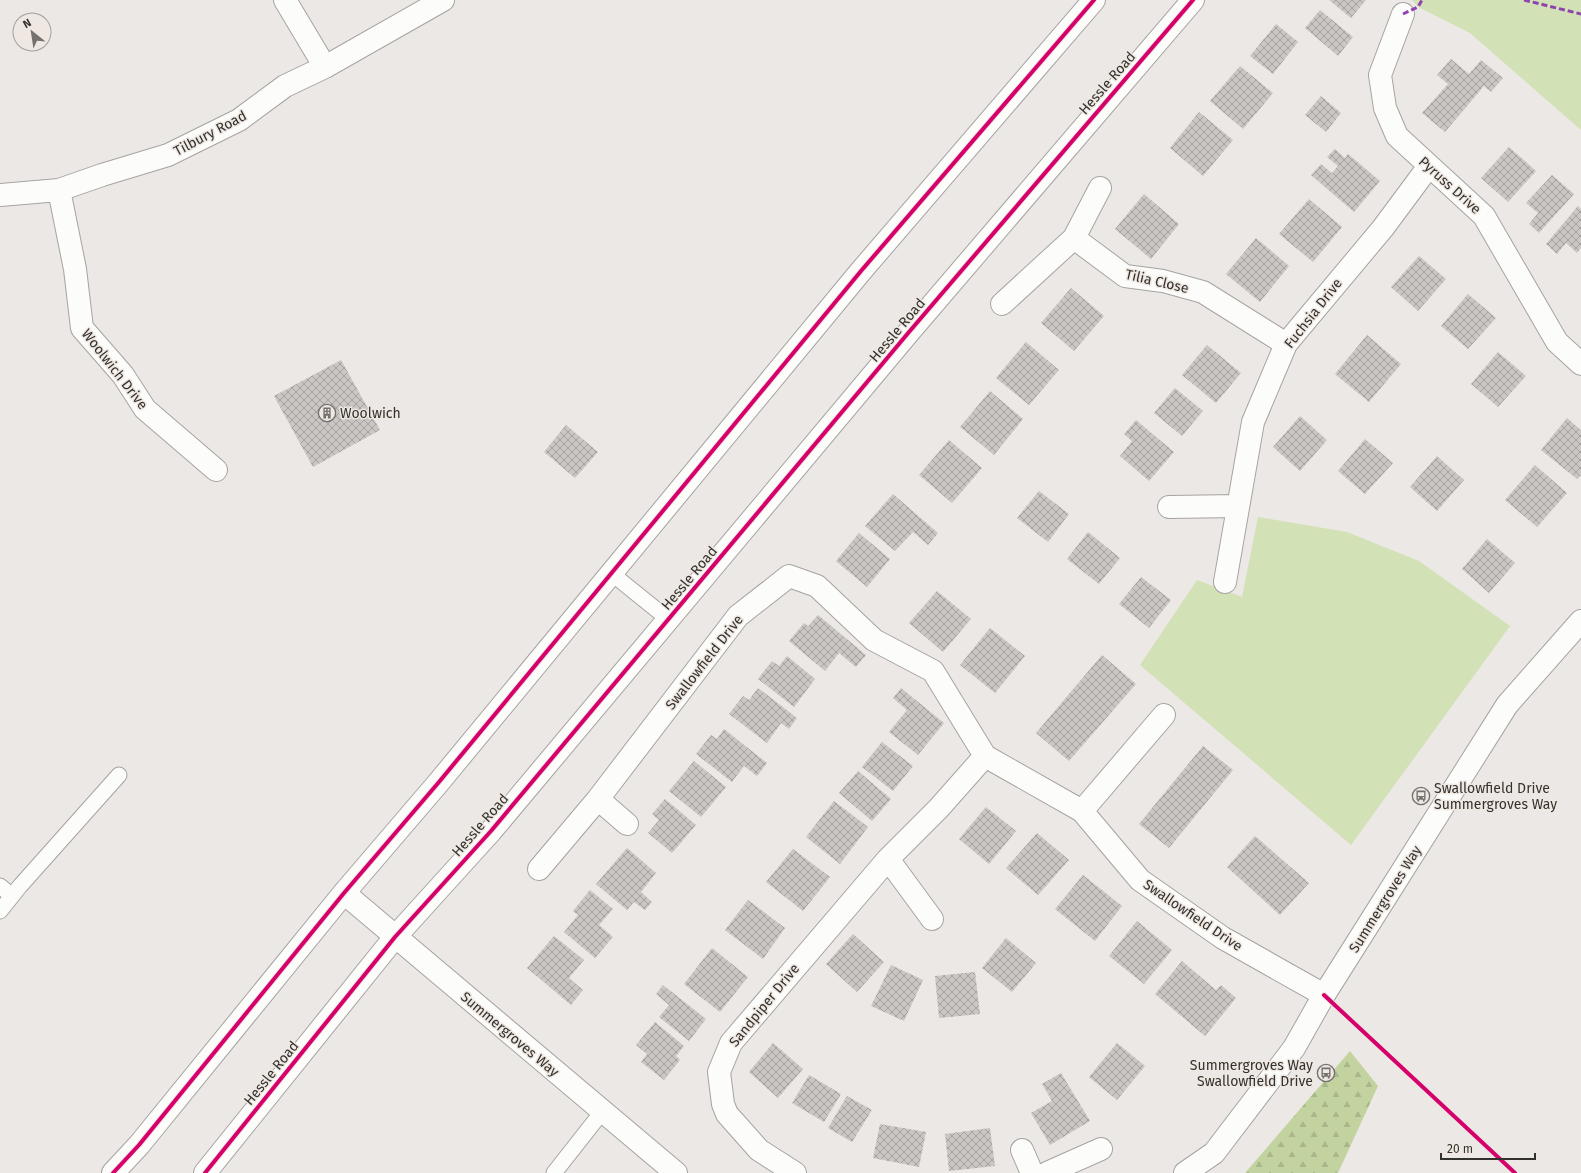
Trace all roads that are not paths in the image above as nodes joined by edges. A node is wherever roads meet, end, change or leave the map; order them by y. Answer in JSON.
{"nodes":[{"id":1,"x":285,"y":0,"type":"edge"},
{"id":2,"x":443,"y":0,"type":"edge"},
{"id":3,"x":1094,"y":0,"type":"edge"},
{"id":4,"x":1189,"y":2,"type":"edge"},
{"id":5,"x":1404,"y":14,"type":"dead end"},
{"id":6,"x":324,"y":67,"type":"junction"},
{"id":7,"x":1429,"y":166,"type":"junction"},
{"id":8,"x":1100,"y":188,"type":"dead end"},
{"id":9,"x":59,"y":190,"type":"junction"},
{"id":10,"x":0,"y":195,"type":"edge"},
{"id":11,"x":1074,"y":238,"type":"junction"},
{"id":12,"x":1002,"y":304,"type":"dead end"},
{"id":13,"x":1286,"y":344,"type":"junction"},
{"id":14,"x":1581,"y":364,"type":"edge"},
{"id":15,"x":216,"y":470,"type":"dead end"},
{"id":16,"x":1238,"y":506,"type":"junction"},
{"id":17,"x":1169,"y":507,"type":"dead end"},
{"id":18,"x":611,"y":573,"type":"junction"},
{"id":19,"x":1225,"y":582,"type":"dead end"},
{"id":20,"x":668,"y":619,"type":"junction"},
{"id":21,"x":1581,"y":621,"type":"edge"},
{"id":22,"x":1164,"y":715,"type":"dead end"},
{"id":23,"x":985,"y":756,"type":"junction"},
{"id":24,"x":119,"y":775,"type":"dead end"},
{"id":25,"x":598,"y":798,"type":"junction"},
{"id":26,"x":1082,"y":811,"type":"junction"},
{"id":27,"x":627,"y":824,"type":"dead end"},
{"id":28,"x":888,"y":859,"type":"junction"},
{"id":29,"x":539,"y":869,"type":"dead end"},
{"id":30,"x":0,"y":886,"type":"edge"},
{"id":31,"x":344,"y":893,"type":"junction"},
{"id":32,"x":12,"y":896,"type":"junction"},
{"id":33,"x":0,"y":911,"type":"edge"},
{"id":34,"x":932,"y":919,"type":"dead end"},
{"id":35,"x":395,"y":937,"type":"junction"},
{"id":36,"x":1324,"y":995,"type":"junction"},
{"id":37,"x":602,"y":1112,"type":"junction"},
{"id":38,"x":1101,"y":1149,"type":"dead end"},
{"id":39,"x":1022,"y":1150,"type":"dead end"},
{"id":40,"x":113,"y":1173,"type":"edge"},
{"id":41,"x":205,"y":1173,"type":"edge"},
{"id":42,"x":554,"y":1173,"type":"edge"},
{"id":43,"x":676,"y":1173,"type":"edge"},
{"id":44,"x":795,"y":1173,"type":"edge"},
{"id":45,"x":1032,"y":1173,"type":"edge"},
{"id":46,"x":1048,"y":1173,"type":"edge"},
{"id":47,"x":1185,"y":1173,"type":"edge"}],
"edges":[{"from":1,"to":6,"type":"street"},
{"from":2,"to":6,"type":"street","name":"Tilbury Road"},
{"from":3,"to":18,"type":"street"},
{"from":4,"to":20,"type":"street","name":"Hessle Road"},
{"from":5,"to":7,"type":"street","name":"Pyruss Drive"},
{"from":6,"to":9,"type":"street","name":"Tilbury Road"},
{"from":7,"to":13,"type":"street","name":"Fuchsia Drive"},
{"from":7,"to":14,"type":"street","name":"Pyruss Drive"},
{"from":8,"to":11,"type":"street"},
{"from":9,"to":10,"type":"street","name":"Tilbury Road"},
{"from":9,"to":15,"type":"street","name":"Woolwich Drive"},
{"from":11,"to":12,"type":"street"},
{"from":11,"to":13,"type":"street","name":"Tilia Close"},
{"from":13,"to":16,"type":"street","name":"Fuchsia Drive"},
{"from":16,"to":17,"type":"street"},
{"from":16,"to":19,"type":"street","name":"Fuchsia Drive"},
{"from":18,"to":20,"type":"lane"},
{"from":18,"to":31,"type":"street"},
{"from":20,"to":35,"type":"street","name":"Hessle Road"},
{"from":21,"to":36,"type":"street","name":"Summergroves Way"},
{"from":22,"to":26,"type":"street"},
{"from":23,"to":25,"type":"street","name":"Swallowfield Drive"},
{"from":23,"to":26,"type":"street","name":"Swallowfield Drive"},
{"from":23,"to":28,"type":"street","name":"Sandpiper Drive"},
{"from":24,"to":32,"type":"lane"},
{"from":25,"to":27,"type":"street"},
{"from":25,"to":29,"type":"street","name":"Swallowfield Drive"},
{"from":26,"to":36,"type":"street","name":"Swallowfield Drive"},
{"from":28,"to":34,"type":"street"},
{"from":28,"to":44,"type":"street","name":"Sandpiper Drive"},
{"from":30,"to":32,"type":"lane"},
{"from":31,"to":35,"type":"street","name":"Summergroves Way"},
{"from":31,"to":40,"type":"street"},
{"from":32,"to":33,"type":"lane"},
{"from":35,"to":37,"type":"street","name":"Summergroves Way"},
{"from":35,"to":41,"type":"street","name":"Hessle Road"},
{"from":36,"to":47,"type":"street","name":"Summergroves Way"},
{"from":37,"to":42,"type":"lane"},
{"from":37,"to":43,"type":"street","name":"Summergroves Way"},
{"from":38,"to":46,"type":"street"},
{"from":39,"to":45,"type":"street"}]}
